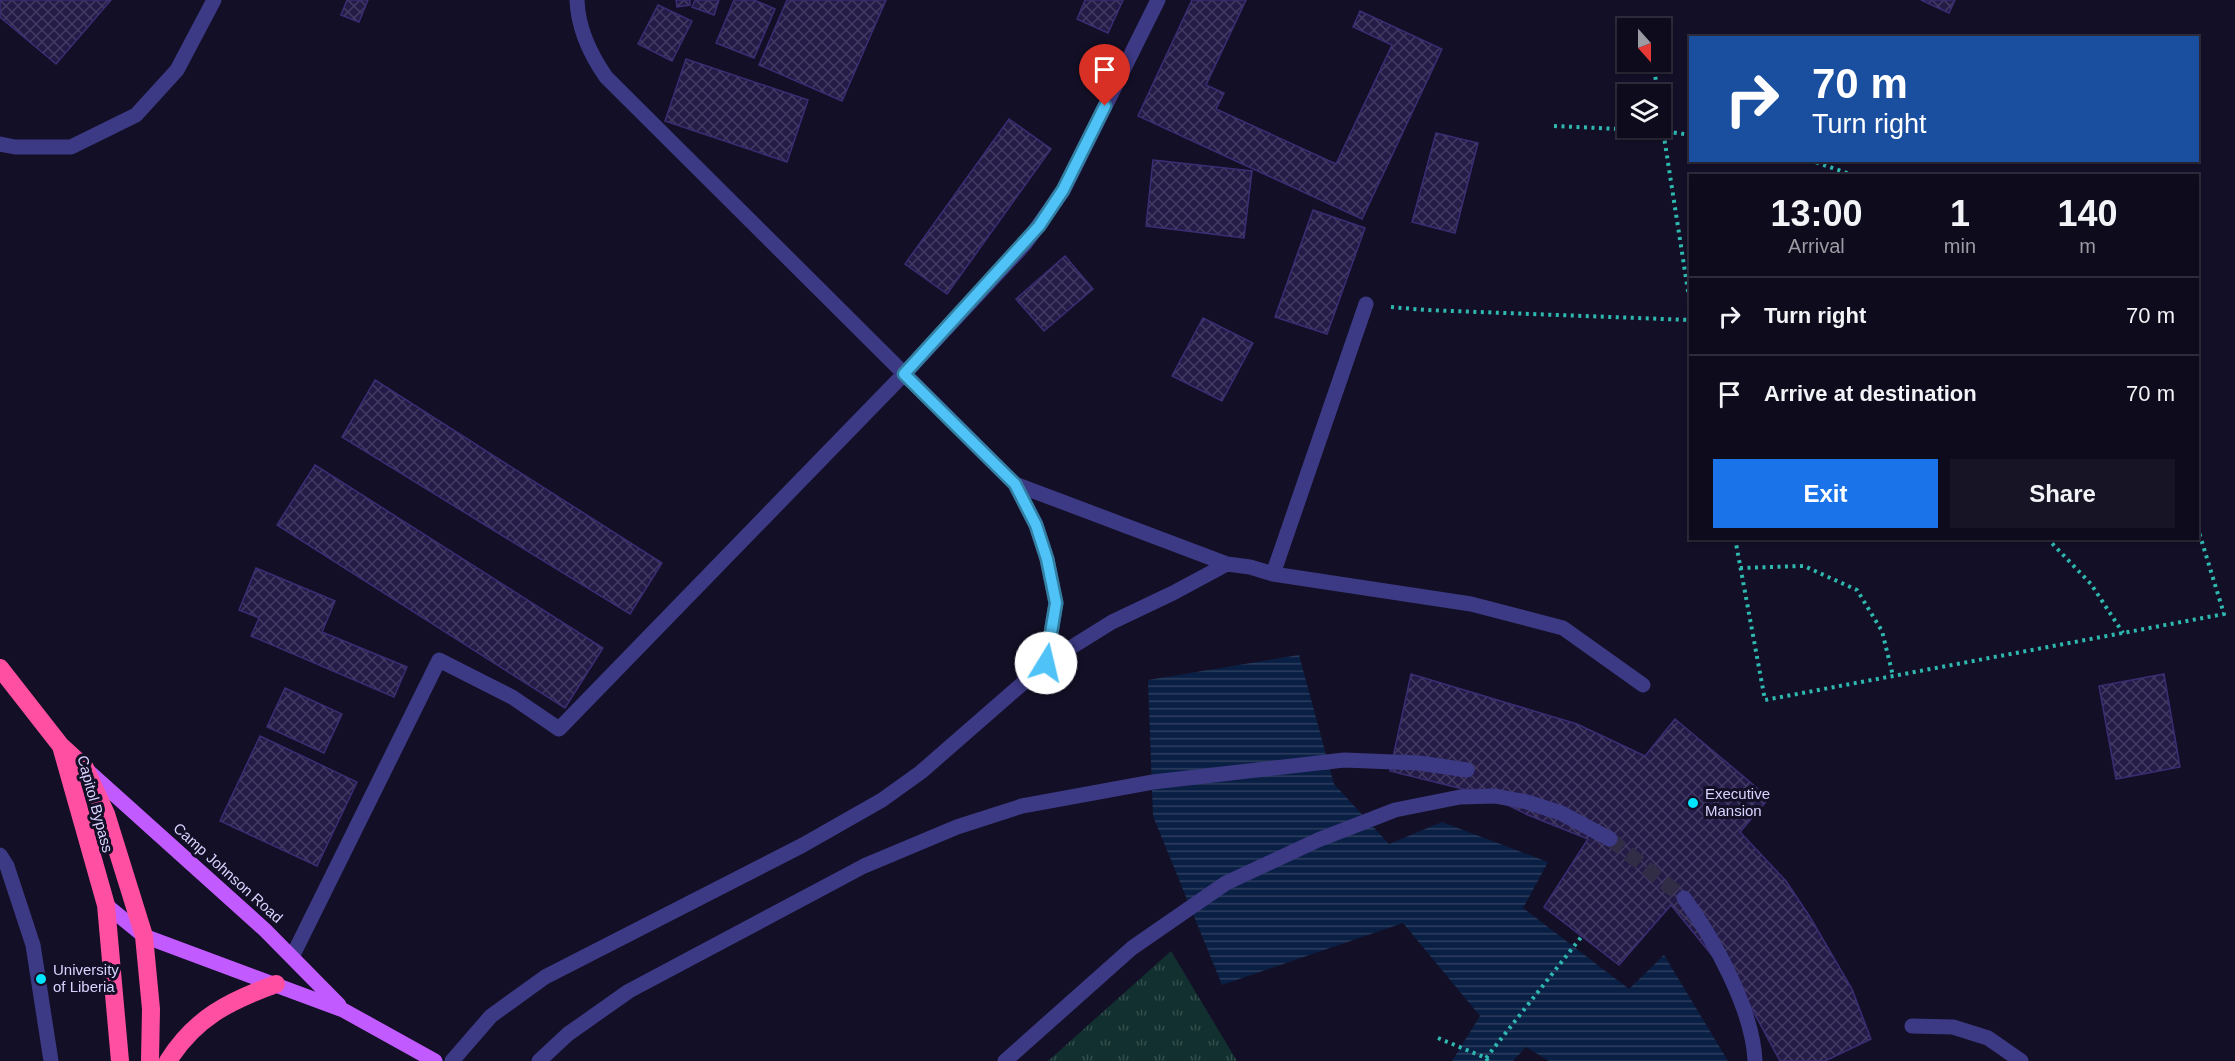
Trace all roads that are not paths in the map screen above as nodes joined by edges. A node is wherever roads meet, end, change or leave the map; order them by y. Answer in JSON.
{"nodes":[{"id":1,"x":214,"y":0,"type":"edge"},
{"id":2,"x":577,"y":0,"type":"edge"},
{"id":3,"x":1158,"y":0,"type":"edge"},
{"id":4,"x":0,"y":144,"type":"edge"},
{"id":5,"x":1366,"y":304,"type":"road end"},
{"id":6,"x":904,"y":374,"type":"junction"},
{"id":7,"x":1015,"y":484,"type":"junction"},
{"id":8,"x":1227,"y":564,"type":"junction"},
{"id":9,"x":1274,"y":574,"type":"junction"},
{"id":10,"x":1046,"y":663,"type":"junction"},
{"id":11,"x":0,"y":668,"type":"edge"},
{"id":12,"x":1643,"y":685,"type":"dead end"},
{"id":13,"x":61,"y":746,"type":"junction"},
{"id":14,"x":85,"y":768,"type":"junction"},
{"id":15,"x":1467,"y":770,"type":"dead end"},
{"id":16,"x":1610,"y":839,"type":"tunnel mouth"},
{"id":17,"x":0,"y":855,"type":"edge"},
{"id":18,"x":1684,"y":898,"type":"tunnel mouth"},
{"id":19,"x":106,"y":905,"type":"junction"},
{"id":20,"x":144,"y":936,"type":"junction"},
{"id":21,"x":292,"y":957,"type":"junction"},
{"id":22,"x":276,"y":984,"type":"junction"},
{"id":23,"x":343,"y":1010,"type":"junction"},
{"id":24,"x":1911,"y":1026,"type":"dead end"},
{"id":25,"x":546,"y":1059,"type":"edge"},
{"id":26,"x":51,"y":1061,"type":"edge"},
{"id":27,"x":120,"y":1061,"type":"edge"},
{"id":28,"x":150,"y":1061,"type":"edge"},
{"id":29,"x":168,"y":1061,"type":"edge"},
{"id":30,"x":435,"y":1061,"type":"edge"},
{"id":31,"x":452,"y":1061,"type":"edge"},
{"id":32,"x":1005,"y":1061,"type":"edge"},
{"id":33,"x":1755,"y":1061,"type":"edge"},
{"id":34,"x":2021,"y":1061,"type":"edge"}],
"edges":[{"from":1,"to":4,"type":"lane"},
{"from":2,"to":6,"type":"lane"},
{"from":3,"to":6,"type":"lane"},
{"from":5,"to":9,"type":"lane"},
{"from":6,"to":7,"type":"lane"},
{"from":6,"to":21,"type":"lane"},
{"from":7,"to":8,"type":"lane"},
{"from":7,"to":10,"type":"lane"},
{"from":8,"to":9,"type":"lane"},
{"from":8,"to":10,"type":"lane"},
{"from":9,"to":12,"type":"lane"},
{"from":10,"to":31,"type":"lane"},
{"from":11,"to":13,"type":"highway"},
{"from":13,"to":14,"type":"highway","name":"Capitol Bypass"},
{"from":13,"to":19,"type":"highway","name":"Capitol Bypass"},
{"from":14,"to":20,"type":"highway","name":"Capitol Bypass"},
{"from":14,"to":21,"type":"main road","name":"Camp Johnson Road"},
{"from":15,"to":25,"type":"lane"},
{"from":16,"to":32,"type":"lane"},
{"from":17,"to":26,"type":"lane"},
{"from":18,"to":33,"type":"lane"},
{"from":19,"to":20,"type":"main road","name":"Camp Johnson Road"},
{"from":19,"to":27,"type":"highway","name":"Capitol Bypass"},
{"from":20,"to":22,"type":"main road","name":"Camp Johnson Road"},
{"from":20,"to":28,"type":"highway","name":"Capitol Bypass"},
{"from":21,"to":23,"type":"main road","name":"Camp Johnson Road"},
{"from":22,"to":23,"type":"main road","name":"Camp Johnson Road"},
{"from":22,"to":29,"type":"highway"},
{"from":23,"to":30,"type":"main road","name":"Camp Johnson Road"},
{"from":24,"to":34,"type":"lane"}]}
